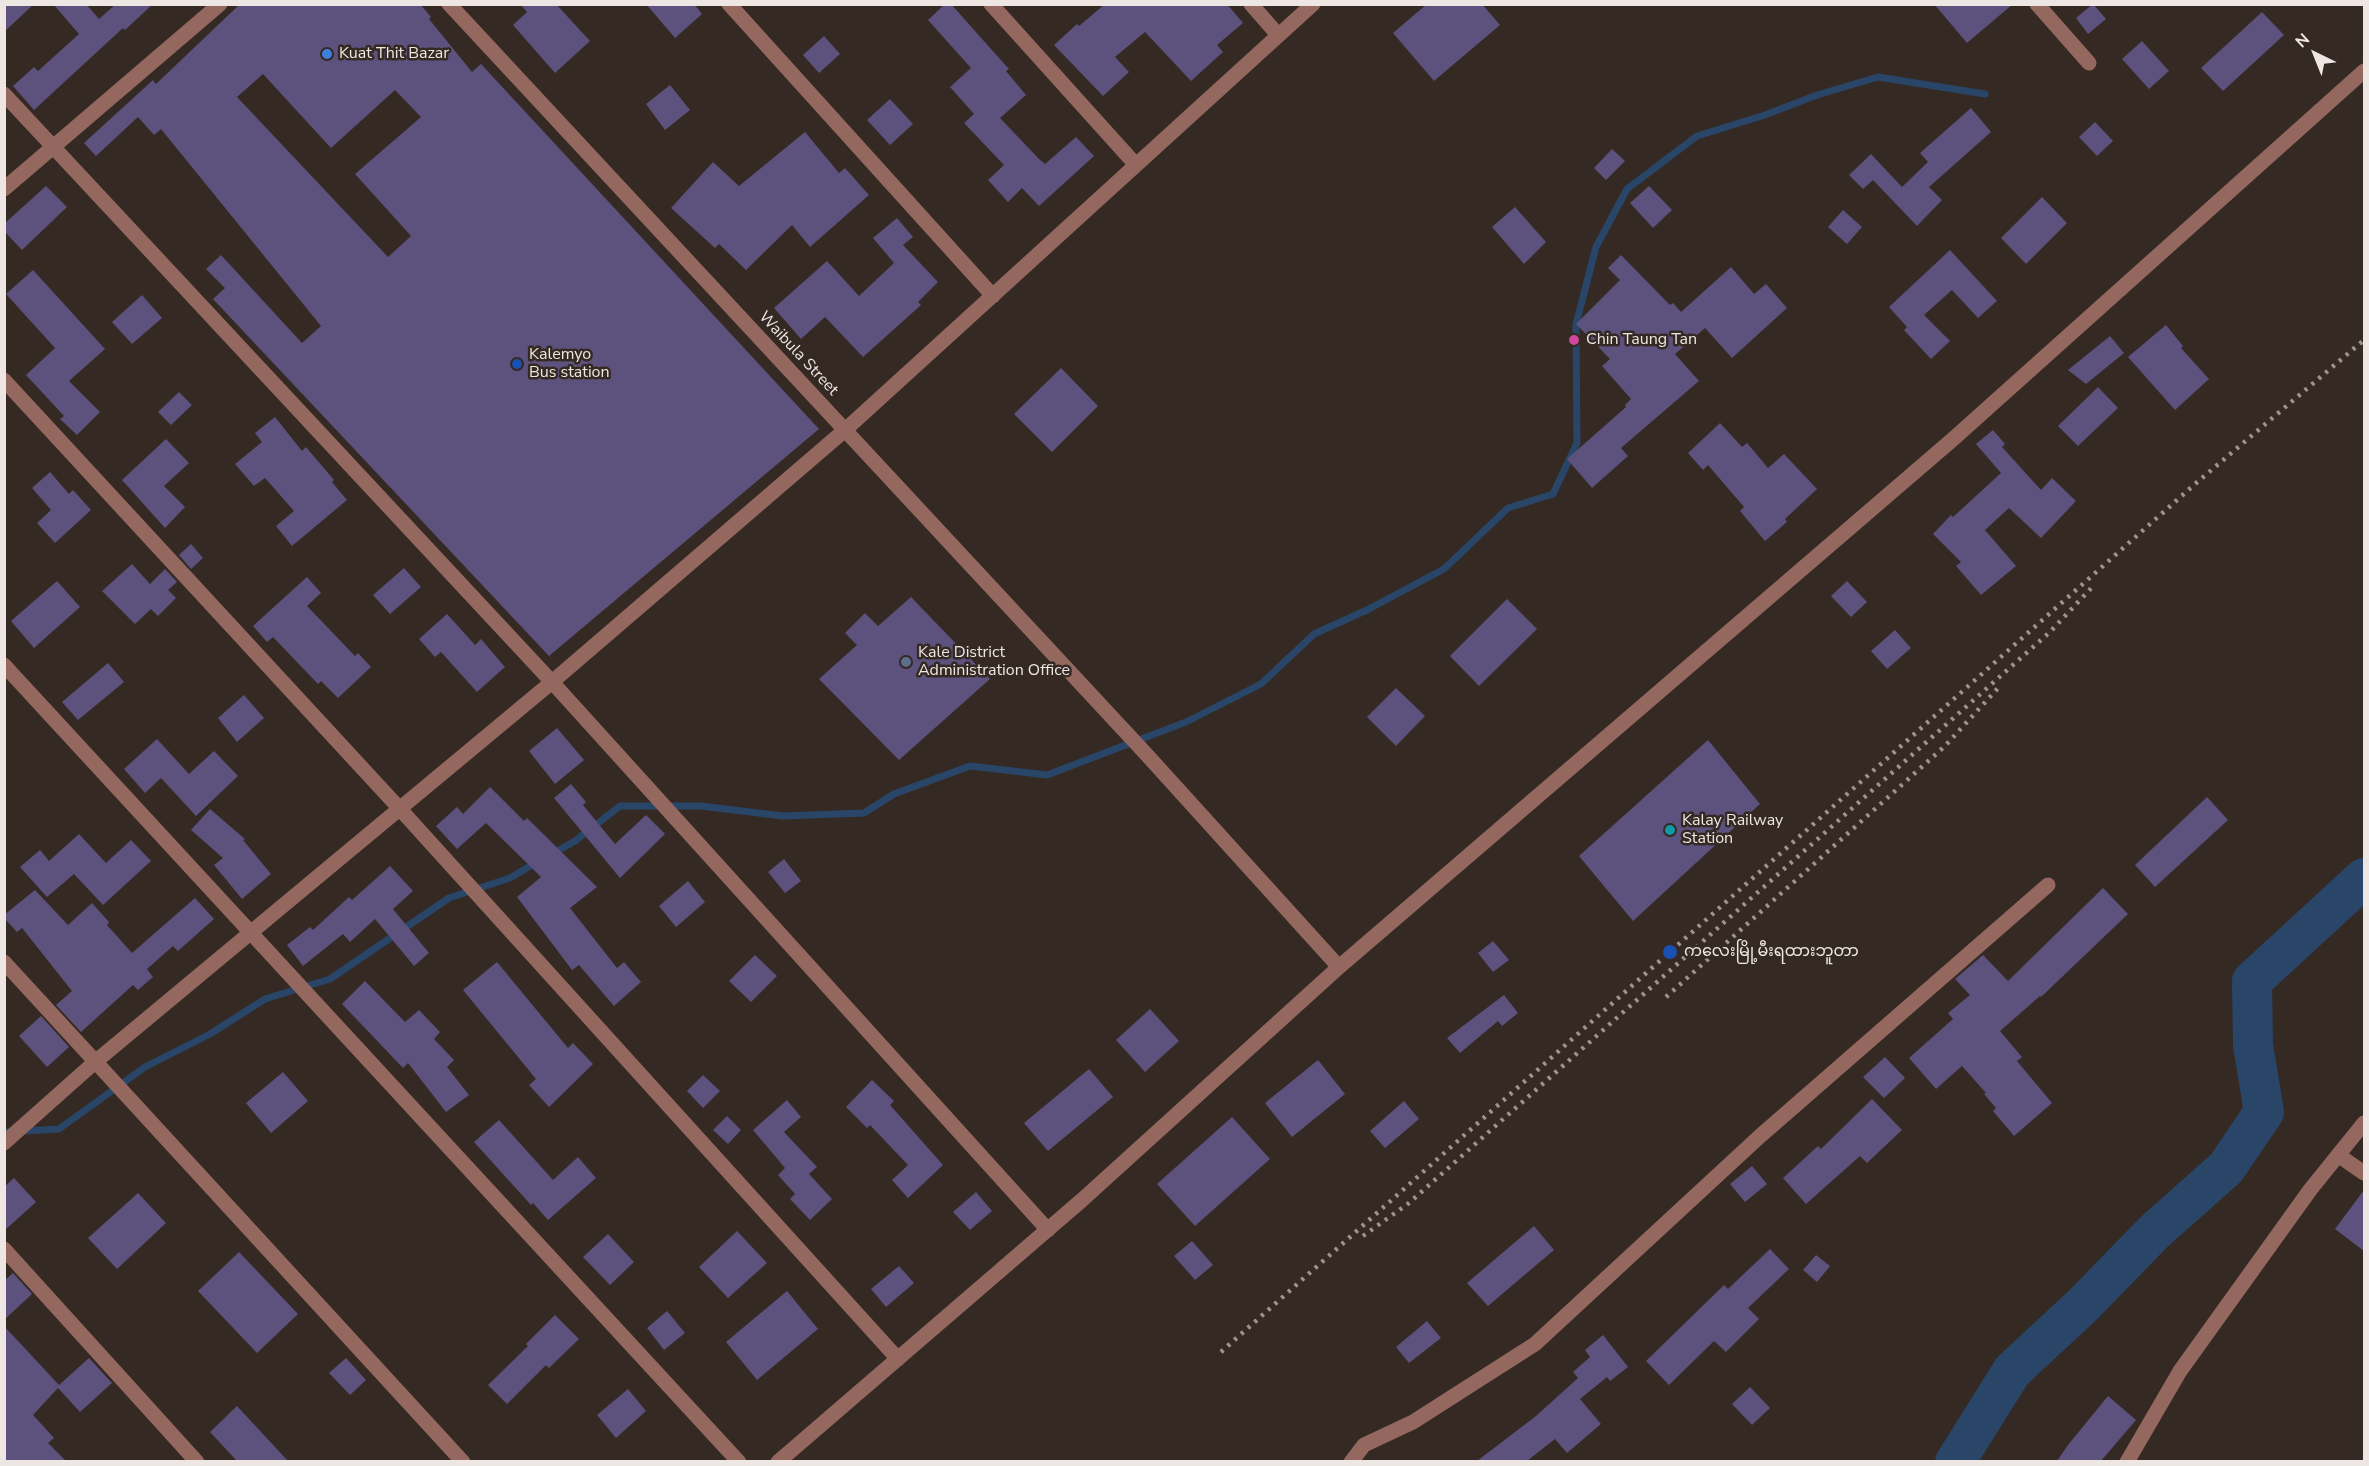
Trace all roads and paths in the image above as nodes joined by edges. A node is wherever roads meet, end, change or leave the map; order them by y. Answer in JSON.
{"nodes":[{"id":1,"x":220,"y":4,"type":"edge"},
{"id":2,"x":449,"y":4,"type":"edge"},
{"id":3,"x":729,"y":4,"type":"edge"},
{"id":4,"x":991,"y":4,"type":"edge"},
{"id":5,"x":1251,"y":4,"type":"edge"},
{"id":6,"x":1313,"y":4,"type":"edge"},
{"id":7,"x":2037,"y":4,"type":"edge"},
{"id":8,"x":1278,"y":35,"type":"junction"},
{"id":9,"x":2090,"y":63,"type":"dead end"},
{"id":10,"x":2364,"y":71,"type":"edge"},
{"id":11,"x":4,"y":94,"type":"edge"},
{"id":12,"x":55,"y":146,"type":"junction"},
{"id":13,"x":1136,"y":165,"type":"junction"},
{"id":14,"x":4,"y":189,"type":"edge"},
{"id":15,"x":993,"y":296,"type":"junction"},
{"id":16,"x":4,"y":380,"type":"edge"},
{"id":17,"x":845,"y":430,"type":"junction"},
{"id":18,"x":4,"y":665,"type":"edge"},
{"id":19,"x":552,"y":682,"type":"junction"},
{"id":20,"x":400,"y":809,"type":"junction"},
{"id":21,"x":2048,"y":885,"type":"dead end"},
{"id":22,"x":252,"y":932,"type":"junction"},
{"id":23,"x":4,"y":962,"type":"edge"},
{"id":24,"x":1339,"y":967,"type":"junction"},
{"id":25,"x":99,"y":1066,"type":"junction"},
{"id":26,"x":2364,"y":1123,"type":"edge"},
{"id":27,"x":4,"y":1143,"type":"edge"},
{"id":28,"x":2338,"y":1155,"type":"junction"},
{"id":29,"x":2364,"y":1173,"type":"edge"},
{"id":30,"x":1048,"y":1230,"type":"junction"},
{"id":31,"x":4,"y":1249,"type":"edge"},
{"id":32,"x":898,"y":1359,"type":"junction"},
{"id":33,"x":197,"y":1461,"type":"edge"},
{"id":34,"x":463,"y":1461,"type":"edge"},
{"id":35,"x":739,"y":1461,"type":"edge"},
{"id":36,"x":778,"y":1461,"type":"edge"},
{"id":37,"x":1350,"y":1461,"type":"edge"},
{"id":38,"x":2127,"y":1461,"type":"edge"}],
"edges":[{"from":1,"to":12,"type":"street"},
{"from":2,"to":17,"type":"street","name":"Waibula Street"},
{"from":3,"to":15,"type":"street"},
{"from":4,"to":13,"type":"street"},
{"from":5,"to":8,"type":"street"},
{"from":6,"to":8,"type":"street"},
{"from":7,"to":9,"type":"street"},
{"from":8,"to":13,"type":"street"},
{"from":10,"to":24,"type":"street"},
{"from":11,"to":12,"type":"street"},
{"from":12,"to":14,"type":"street"},
{"from":12,"to":19,"type":"street"},
{"from":13,"to":15,"type":"street"},
{"from":15,"to":17,"type":"street"},
{"from":16,"to":20,"type":"street"},
{"from":17,"to":19,"type":"street"},
{"from":17,"to":24,"type":"street","name":"Waibula Street"},
{"from":18,"to":22,"type":"street"},
{"from":19,"to":20,"type":"street"},
{"from":19,"to":30,"type":"street"},
{"from":20,"to":22,"type":"street"},
{"from":20,"to":32,"type":"street"},
{"from":21,"to":37,"type":"street"},
{"from":22,"to":25,"type":"street"},
{"from":22,"to":35,"type":"street"},
{"from":23,"to":25,"type":"street"},
{"from":24,"to":30,"type":"street"},
{"from":25,"to":27,"type":"street"},
{"from":25,"to":34,"type":"street"},
{"from":26,"to":28,"type":"street"},
{"from":28,"to":29,"type":"street"},
{"from":28,"to":38,"type":"street"},
{"from":30,"to":32,"type":"street"},
{"from":31,"to":33,"type":"street"},
{"from":32,"to":36,"type":"street"}]}
